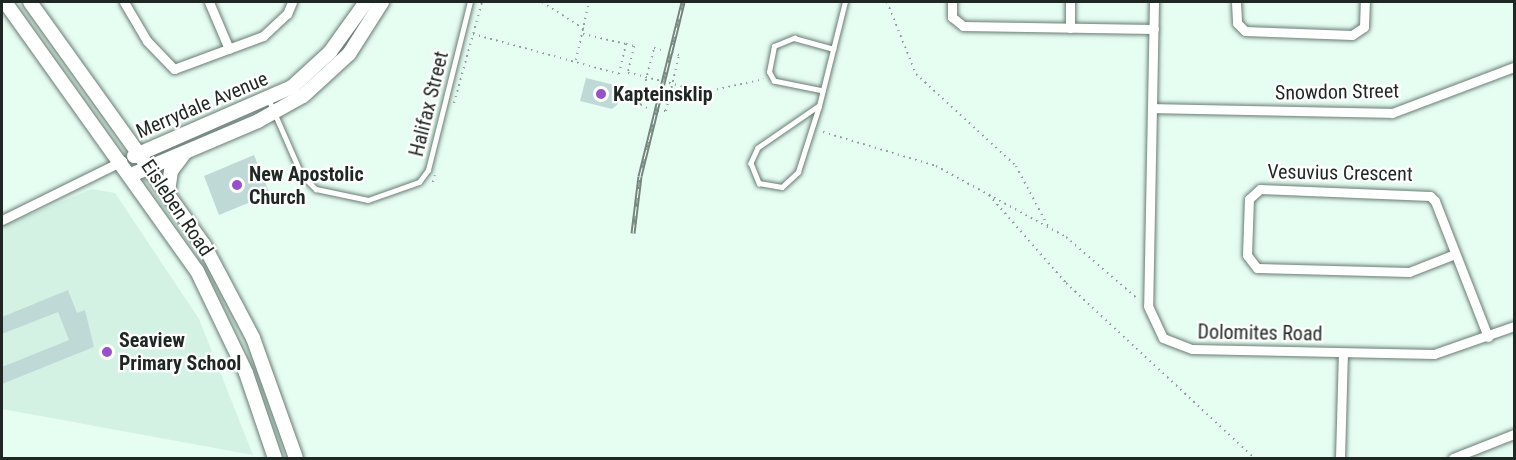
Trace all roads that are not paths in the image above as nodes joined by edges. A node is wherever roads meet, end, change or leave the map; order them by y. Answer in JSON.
{"nodes":[{"id":1,"x":5,"y":2,"type":"edge"},
{"id":2,"x":30,"y":2,"type":"edge"},
{"id":3,"x":123,"y":2,"type":"edge"},
{"id":4,"x":209,"y":2,"type":"edge"},
{"id":5,"x":292,"y":2,"type":"edge"},
{"id":6,"x":366,"y":2,"type":"edge"},
{"id":7,"x":382,"y":2,"type":"edge"},
{"id":8,"x":470,"y":2,"type":"edge"},
{"id":9,"x":845,"y":2,"type":"edge"},
{"id":10,"x":952,"y":2,"type":"edge"},
{"id":11,"x":1070,"y":2,"type":"edge"},
{"id":12,"x":1154,"y":2,"type":"edge"},
{"id":13,"x":1236,"y":2,"type":"edge"},
{"id":14,"x":1365,"y":2,"type":"edge"},
{"id":15,"x":1070,"y":28,"type":"junction"},
{"id":16,"x":1154,"y":29,"type":"junction"},
{"id":17,"x":229,"y":49,"type":"junction"},
{"id":18,"x":834,"y":49,"type":"junction"},
{"id":19,"x":1515,"y":67,"type":"edge"},
{"id":20,"x":823,"y":91,"type":"junction"},
{"id":21,"x":269,"y":100,"type":"junction"},
{"id":22,"x":819,"y":106,"type":"junction"},
{"id":23,"x":1152,"y":108,"type":"junction"},
{"id":24,"x":276,"y":113,"type":"junction"},
{"id":25,"x":141,"y":153,"type":"junction"},
{"id":26,"x":185,"y":153,"type":"junction"},
{"id":27,"x":122,"y":161,"type":"junction"},
{"id":28,"x":151,"y":166,"type":"junction"},
{"id":29,"x":107,"y":171,"type":"junction"},
{"id":30,"x":131,"y":175,"type":"junction"},
{"id":31,"x":168,"y":192,"type":"junction"},
{"id":32,"x":2,"y":220,"type":"edge"},
{"id":33,"x":1455,"y":254,"type":"junction"},
{"id":34,"x":1515,"y":326,"type":"edge"},
{"id":35,"x":1488,"y":337,"type":"junction"},
{"id":36,"x":1343,"y":353,"type":"junction"},
{"id":37,"x":1515,"y":434,"type":"edge"},
{"id":38,"x":272,"y":458,"type":"edge"},
{"id":39,"x":296,"y":459,"type":"edge"},
{"id":40,"x":1340,"y":459,"type":"edge"},
{"id":41,"x":1453,"y":459,"type":"edge"}],
"edges":[{"from":1,"to":27,"type":"main road","name":"Eisleben Road"},
{"from":2,"to":25,"type":"main road","name":"Eisleben Road"},
{"from":3,"to":17,"type":"street"},
{"from":4,"to":17,"type":"street"},
{"from":5,"to":17,"type":"street"},
{"from":6,"to":21,"type":"main road","name":"Merrydale Avenue"},
{"from":7,"to":24,"type":"main road","name":"Merrydale Avenue"},
{"from":8,"to":24,"type":"lane","name":"Halifax Street"},
{"from":9,"to":18,"type":"lane"},
{"from":10,"to":15,"type":"street"},
{"from":11,"to":15,"type":"street"},
{"from":12,"to":16,"type":"street","name":"Dolomites Road"},
{"from":13,"to":14,"type":"street"},
{"from":15,"to":16,"type":"street"},
{"from":16,"to":23,"type":"street","name":"Dolomites Road"},
{"from":18,"to":20,"type":"lane"},
{"from":18,"to":20,"type":"lane"},
{"from":19,"to":23,"type":"street","name":"Snowdon Street"},
{"from":20,"to":22,"type":"lane"},
{"from":21,"to":24,"type":"lane","name":"Halifax Street"},
{"from":21,"to":25,"type":"main road","name":"Merrydale Avenue"},
{"from":22,"to":22,"type":"lane"},
{"from":23,"to":36,"type":"street","name":"Dolomites Road"},
{"from":24,"to":26,"type":"main road","name":"Merrydale Avenue"},
{"from":25,"to":27,"type":"main road","name":"Merrydale Avenue"},
{"from":25,"to":28,"type":"main road","name":"Eisleben Road"},
{"from":26,"to":28,"type":"main road","name":"Merrydale Avenue"},
{"from":26,"to":31,"type":"main road"},
{"from":27,"to":29,"type":"street"},
{"from":27,"to":30,"type":"main road","name":"Eisleben Road"},
{"from":28,"to":30,"type":"main road","name":"Merrydale Avenue"},
{"from":28,"to":31,"type":"main road","name":"Eisleben Road"},
{"from":29,"to":30,"type":"street"},
{"from":29,"to":32,"type":"street"},
{"from":30,"to":38,"type":"main road","name":"Eisleben Road"},
{"from":31,"to":39,"type":"main road","name":"Eisleben Road"},
{"from":33,"to":33,"type":"street","name":"Vesuvius Crescent"},
{"from":33,"to":35,"type":"street","name":"Vesuvius Crescent"},
{"from":34,"to":35,"type":"street","name":"Dolomites Road"},
{"from":35,"to":36,"type":"street","name":"Dolomites Road"},
{"from":36,"to":40,"type":"street"},
{"from":37,"to":41,"type":"street"}]}
